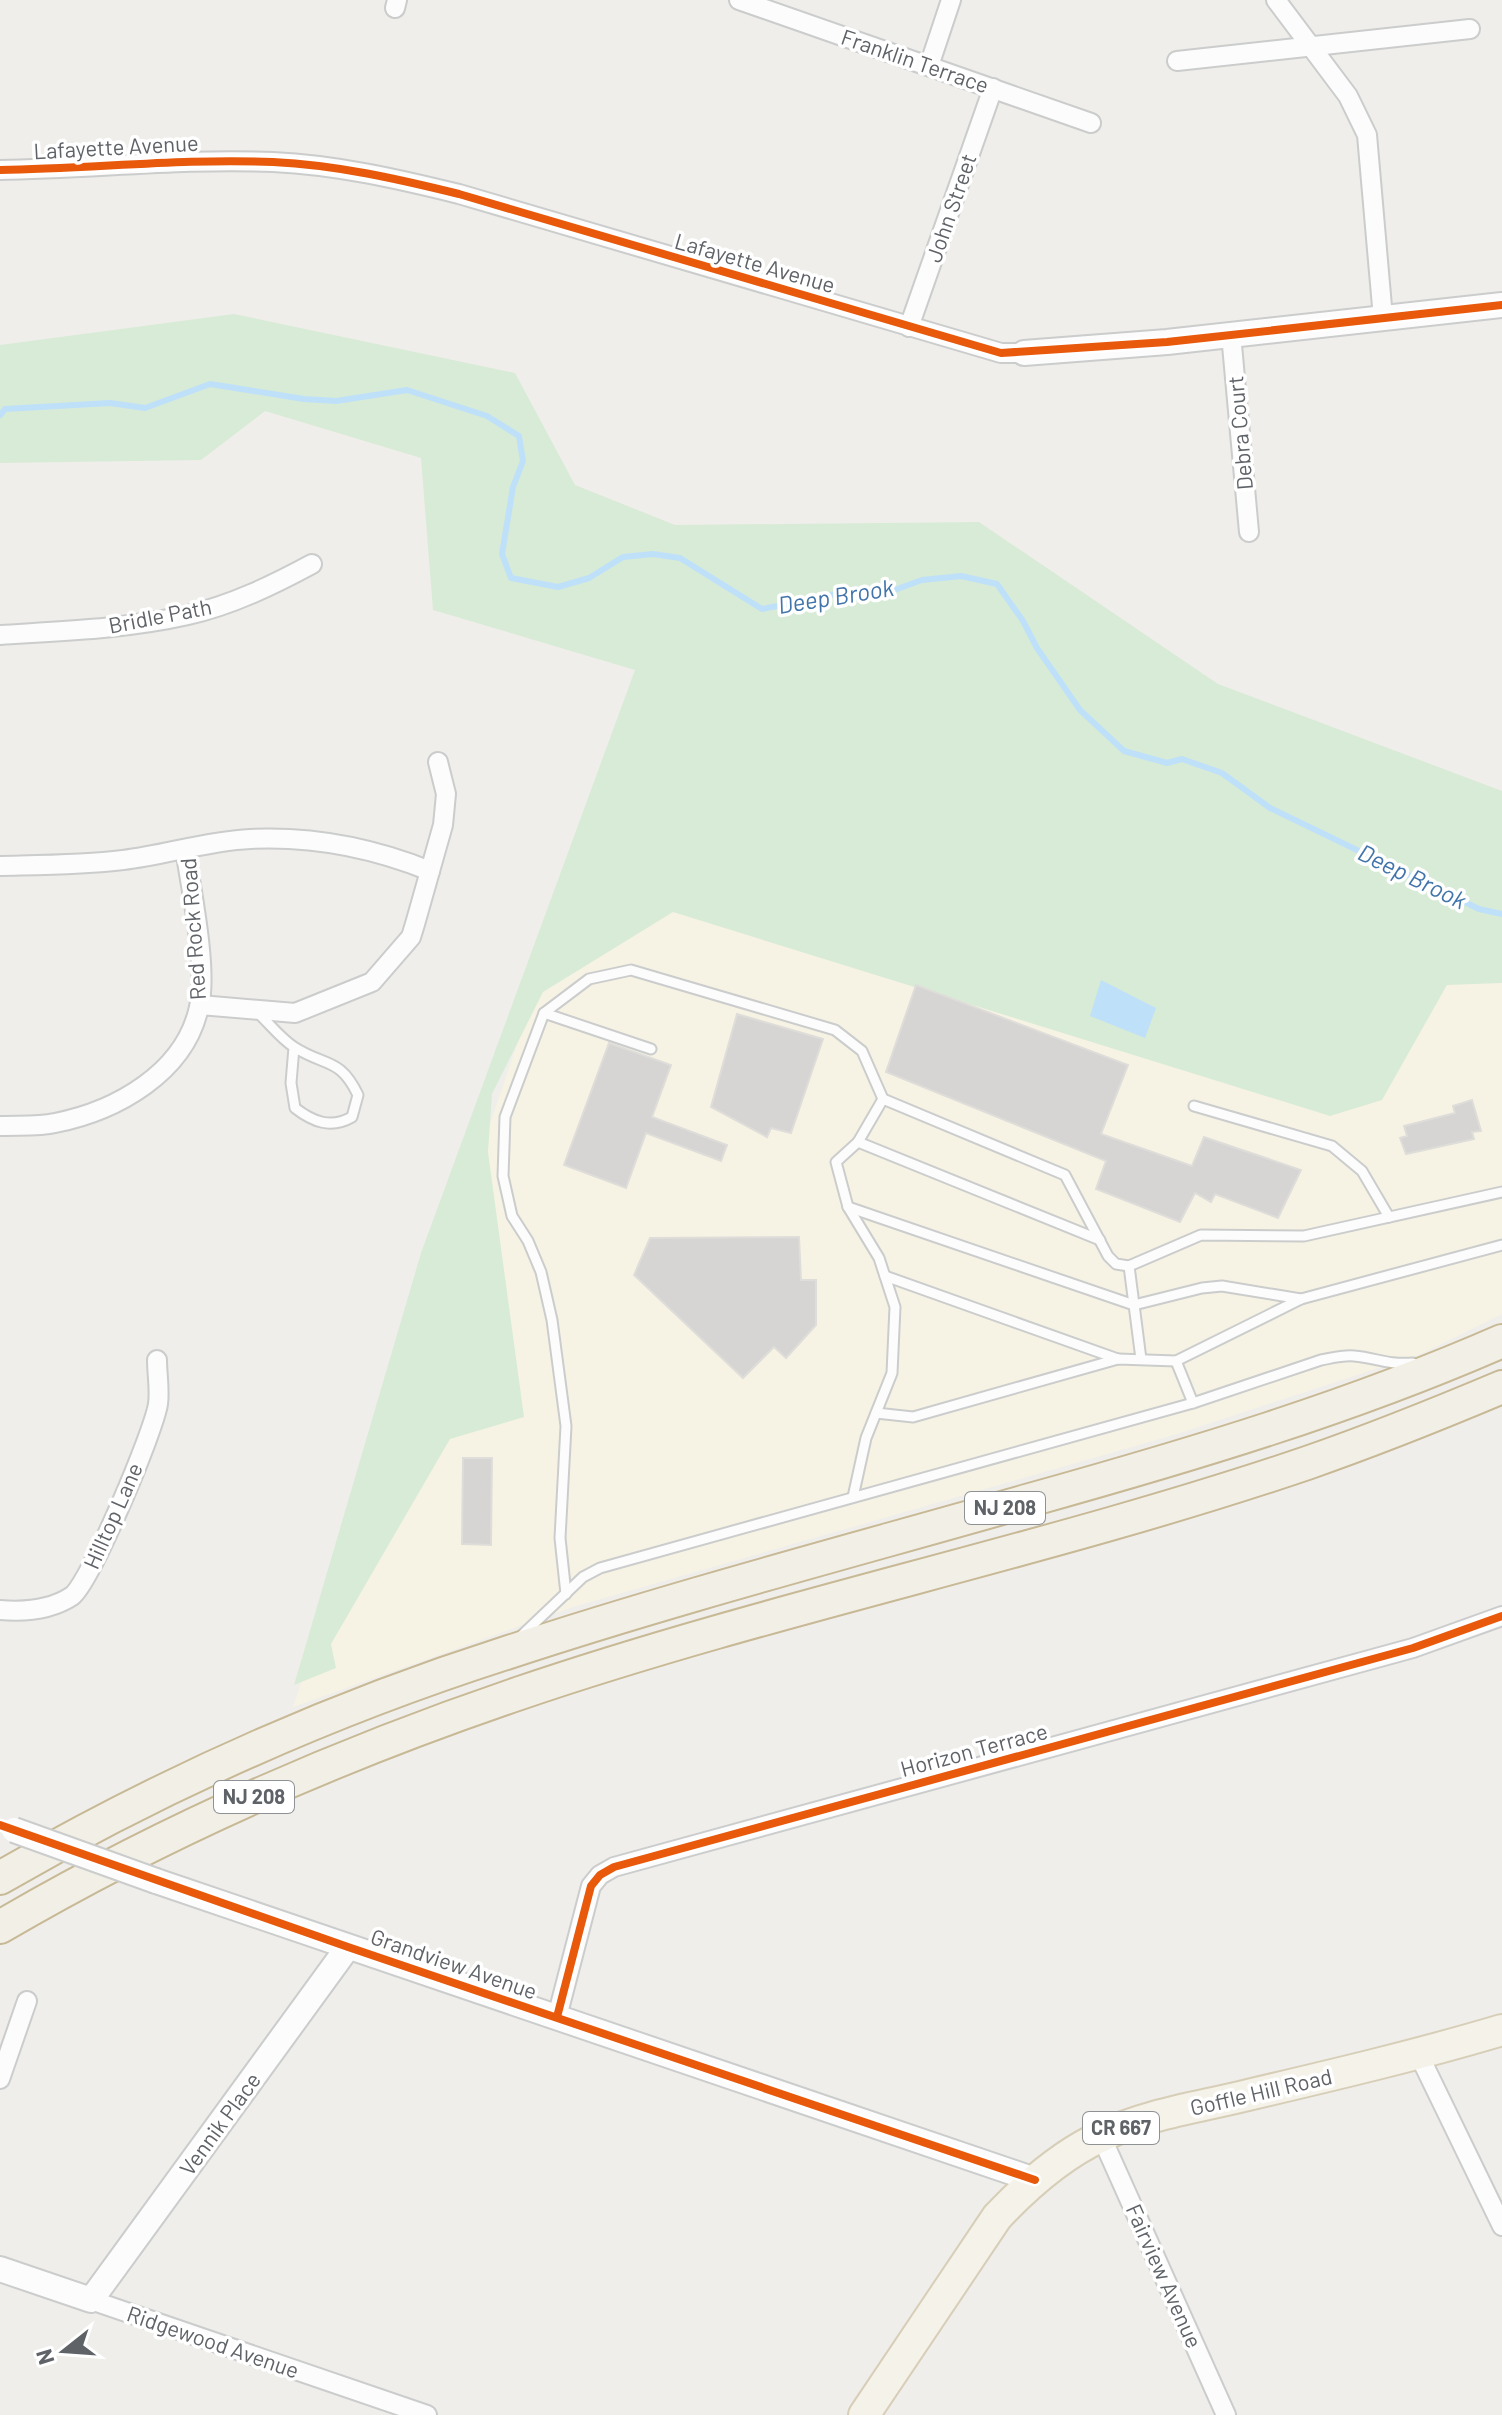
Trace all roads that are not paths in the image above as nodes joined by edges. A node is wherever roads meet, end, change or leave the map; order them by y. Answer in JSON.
{"nodes":[{"id":1,"x":739,"y":0,"type":"edge"},
{"id":2,"x":951,"y":0,"type":"edge"},
{"id":3,"x":1276,"y":0,"type":"edge"},
{"id":4,"x":1470,"y":29,"type":"dead end"},
{"id":5,"x":1311,"y":46,"type":"junction"},
{"id":6,"x":1177,"y":61,"type":"dead end"},
{"id":7,"x":929,"y":66,"type":"junction"},
{"id":8,"x":993,"y":88,"type":"junction"},
{"id":9,"x":1091,"y":123,"type":"dead end"},
{"id":10,"x":0,"y":170,"type":"edge"},
{"id":11,"x":1502,"y":305,"type":"edge"},
{"id":12,"x":1383,"y":318,"type":"junction"},
{"id":13,"x":909,"y":327,"type":"junction"},
{"id":14,"x":1231,"y":334,"type":"junction"},
{"id":15,"x":1024,"y":353,"type":"joint"},
{"id":16,"x":1249,"y":532,"type":"dead end"},
{"id":17,"x":312,"y":564,"type":"dead end"},
{"id":18,"x":0,"y":635,"type":"edge"},
{"id":19,"x":438,"y":762,"type":"dead end"},
{"id":20,"x":185,"y":849,"type":"junction"},
{"id":21,"x":0,"y":866,"type":"edge"},
{"id":22,"x":430,"y":871,"type":"junction"},
{"id":23,"x":200,"y":1005,"type":"junction"},
{"id":24,"x":255,"y":1009,"type":"junction"},
{"id":25,"x":544,"y":1013,"type":"junction"},
{"id":26,"x":294,"y":1047,"type":"junction"},
{"id":27,"x":651,"y":1049,"type":"dead end"},
{"id":28,"x":883,"y":1099,"type":"junction"},
{"id":29,"x":1194,"y":1106,"type":"dead end"},
{"id":30,"x":0,"y":1126,"type":"edge"},
{"id":31,"x":858,"y":1142,"type":"junction"},
{"id":32,"x":1502,"y":1192,"type":"edge"},
{"id":33,"x":848,"y":1207,"type":"junction"},
{"id":34,"x":1389,"y":1217,"type":"junction"},
{"id":35,"x":1100,"y":1240,"type":"junction"},
{"id":36,"x":1502,"y":1245,"type":"edge"},
{"id":37,"x":1129,"y":1266,"type":"junction"},
{"id":38,"x":885,"y":1276,"type":"junction"},
{"id":39,"x":1301,"y":1299,"type":"junction"},
{"id":40,"x":1134,"y":1305,"type":"junction"},
{"id":41,"x":1500,"y":1342,"type":"edge"},
{"id":42,"x":1118,"y":1359,"type":"junction"},
{"id":43,"x":1141,"y":1359,"type":"junction"},
{"id":44,"x":157,"y":1360,"type":"dead end"},
{"id":45,"x":1176,"y":1361,"type":"junction"},
{"id":46,"x":1502,"y":1387,"type":"edge"},
{"id":47,"x":1193,"y":1403,"type":"junction"},
{"id":48,"x":876,"y":1413,"type":"junction"},
{"id":49,"x":853,"y":1497,"type":"junction"},
{"id":50,"x":566,"y":1594,"type":"junction"},
{"id":51,"x":0,"y":1610,"type":"edge"},
{"id":52,"x":1502,"y":1616,"type":"edge"},
{"id":53,"x":501,"y":1654,"type":"junction"},
{"id":54,"x":7,"y":1828,"type":"edge"},
{"id":55,"x":87,"y":1830,"type":"junction"},
{"id":56,"x":0,"y":1865,"type":"edge"},
{"id":57,"x":101,"y":1870,"type":"junction"},
{"id":58,"x":0,"y":1878,"type":"edge"},
{"id":59,"x":0,"y":1927,"type":"edge"},
{"id":60,"x":0,"y":1941,"type":"edge"},
{"id":61,"x":348,"y":1947,"type":"junction"},
{"id":62,"x":27,"y":2001,"type":"dead end"},
{"id":63,"x":557,"y":2017,"type":"junction"},
{"id":64,"x":1502,"y":2030,"type":"edge"},
{"id":65,"x":1418,"y":2053,"type":"junction"},
{"id":66,"x":0,"y":2079,"type":"edge"},
{"id":67,"x":1101,"y":2136,"type":"junction"},
{"id":68,"x":1035,"y":2180,"type":"junction"},
{"id":69,"x":1502,"y":2226,"type":"edge"},
{"id":70,"x":0,"y":2269,"type":"edge"},
{"id":71,"x":91,"y":2300,"type":"junction"},
{"id":72,"x":427,"y":2415,"type":"edge"},
{"id":73,"x":864,"y":2415,"type":"edge"},
{"id":74,"x":1226,"y":2415,"type":"edge"}],
"edges":[{"from":1,"to":7,"type":"street","name":"Franklin Terrace"},
{"from":2,"to":7,"type":"street"},
{"from":3,"to":5,"type":"street"},
{"from":4,"to":5,"type":"street"},
{"from":5,"to":6,"type":"street"},
{"from":5,"to":12,"type":"street"},
{"from":7,"to":8,"type":"street","name":"Franklin Terrace"},
{"from":8,"to":9,"type":"street","name":"Franklin Terrace"},
{"from":8,"to":13,"type":"street","name":"John Street"},
{"from":10,"to":13,"type":"street","name":"Lafayette Avenue"},
{"from":11,"to":12,"type":"street","name":"Lafayette Avenue"},
{"from":12,"to":14,"type":"street","name":"Lafayette Avenue"},
{"from":13,"to":15,"type":"street","name":"Lafayette Avenue"},
{"from":14,"to":15,"type":"street","name":"Lafayette Avenue"},
{"from":14,"to":16,"type":"street","name":"Debra Court"},
{"from":17,"to":18,"type":"street","name":"Bridle Path"},
{"from":19,"to":22,"type":"street"},
{"from":20,"to":21,"type":"street"},
{"from":20,"to":22,"type":"street","name":"Red Rock Road"},
{"from":20,"to":23,"type":"street","name":"Red Rock Road"},
{"from":22,"to":24,"type":"street"},
{"from":23,"to":24,"type":"street"},
{"from":23,"to":30,"type":"street","name":"Red Rock Road"},
{"from":24,"to":26,"type":"lane"},
{"from":25,"to":27,"type":"lane"},
{"from":25,"to":28,"type":"lane"},
{"from":25,"to":50,"type":"lane"},
{"from":26,"to":26,"type":"lane"},
{"from":28,"to":31,"type":"lane"},
{"from":28,"to":35,"type":"lane"},
{"from":29,"to":34,"type":"lane"},
{"from":31,"to":33,"type":"lane"},
{"from":31,"to":35,"type":"lane"},
{"from":32,"to":34,"type":"lane"},
{"from":33,"to":38,"type":"lane"},
{"from":33,"to":40,"type":"lane"},
{"from":34,"to":37,"type":"lane"},
{"from":35,"to":37,"type":"lane"},
{"from":36,"to":39,"type":"lane"},
{"from":37,"to":40,"type":"lane"},
{"from":38,"to":42,"type":"lane"},
{"from":38,"to":48,"type":"lane"},
{"from":39,"to":40,"type":"lane"},
{"from":39,"to":45,"type":"lane"},
{"from":40,"to":43,"type":"lane"},
{"from":41,"to":47,"type":"lane"},
{"from":41,"to":53,"type":"highway","number":"NJ 208"},
{"from":42,"to":43,"type":"lane"},
{"from":42,"to":48,"type":"lane"},
{"from":43,"to":45,"type":"lane"},
{"from":44,"to":51,"type":"street","name":"Hilltop Lane"},
{"from":45,"to":47,"type":"lane"},
{"from":46,"to":57,"type":"highway","number":"NJ 208"},
{"from":47,"to":49,"type":"lane"},
{"from":48,"to":49,"type":"lane"},
{"from":49,"to":50,"type":"lane"},
{"from":50,"to":53,"type":"lane"},
{"from":52,"to":63,"type":"street","name":"Horizon Terrace"},
{"from":53,"to":55,"type":"highway","number":"NJ 208"},
{"from":54,"to":61,"type":"street","name":"Grandview Avenue","bridge":true},
{"from":55,"to":56,"type":"highway"},
{"from":55,"to":58,"type":"highway","number":"NJ 208"},
{"from":57,"to":59,"type":"highway","number":"NJ 208"},
{"from":57,"to":60,"type":"street"},
{"from":61,"to":63,"type":"street","name":"Grandview Avenue"},
{"from":61,"to":71,"type":"street","name":"Vennik Place"},
{"from":62,"to":66,"type":"street"},
{"from":63,"to":68,"type":"street","name":"Grandview Avenue"},
{"from":64,"to":65,"type":"main road","name":"Goffle Hill Road","number":"CR 667"},
{"from":65,"to":67,"type":"main road","name":"Goffle Hill Road","number":"CR 667"},
{"from":65,"to":69,"type":"street"},
{"from":67,"to":68,"type":"main road","name":"Goffle Hill Road","number":"CR 667"},
{"from":67,"to":74,"type":"street","name":"Fairview Avenue"},
{"from":68,"to":73,"type":"main road","name":"Goffle Hill Road","number":"CR 667"},
{"from":70,"to":71,"type":"street","name":"Ridgewood Avenue"},
{"from":71,"to":72,"type":"street","name":"Ridgewood Avenue"}]}
